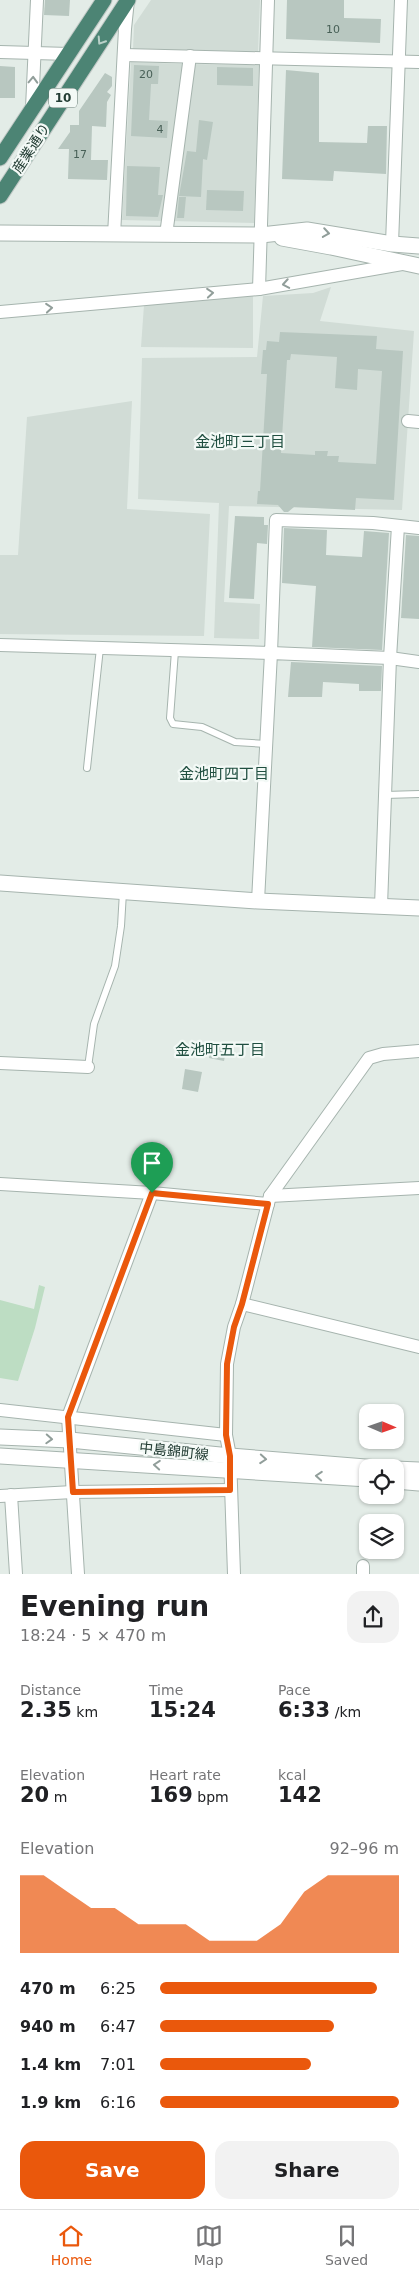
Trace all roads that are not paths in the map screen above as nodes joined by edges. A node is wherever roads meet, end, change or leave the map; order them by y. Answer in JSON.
{"nodes":[{"id":1,"x":37,"y":0,"type":"edge"},
{"id":2,"x":104,"y":0,"type":"edge"},
{"id":3,"x":128,"y":0,"type":"edge"},
{"id":4,"x":268,"y":0,"type":"edge"},
{"id":5,"x":401,"y":0,"type":"edge"},
{"id":6,"x":0,"y":52,"type":"edge"},
{"id":7,"x":34,"y":52,"type":"junction"},
{"id":8,"x":69,"y":54,"type":"junction"},
{"id":9,"x":124,"y":55,"type":"junction"},
{"id":10,"x":190,"y":56,"type":"junction"},
{"id":11,"x":266,"y":58,"type":"junction"},
{"id":12,"x":400,"y":61,"type":"junction"},
{"id":13,"x":419,"y":62,"type":"edge"},
{"id":14,"x":32,"y":108,"type":"junction"},
{"id":15,"x":0,"y":158,"type":"edge"},
{"id":16,"x":0,"y":196,"type":"edge"},
{"id":17,"x":0,"y":233,"type":"edge"},
{"id":18,"x":114,"y":235,"type":"junction"},
{"id":19,"x":166,"y":235,"type":"junction"},
{"id":20,"x":261,"y":235,"type":"junction"},
{"id":21,"x":392,"y":244,"type":"junction"},
{"id":22,"x":419,"y":246,"type":"edge"},
{"id":23,"x":404,"y":264,"type":"junction"},
{"id":24,"x":419,"y":266,"type":"edge"},
{"id":25,"x":259,"y":288,"type":"junction"},
{"id":26,"x":0,"y":312,"type":"edge"},
{"id":27,"x":398,"y":526,"type":"junction"},
{"id":28,"x":419,"y":528,"type":"edge"},
{"id":29,"x":0,"y":645,"type":"edge"},
{"id":30,"x":100,"y":648,"type":"junction"},
{"id":31,"x":175,"y":650,"type":"junction"},
{"id":32,"x":271,"y":653,"type":"junction"},
{"id":33,"x":390,"y":658,"type":"junction"},
{"id":34,"x":419,"y":662,"type":"edge"},
{"id":35,"x":266,"y":744,"type":"junction"},
{"id":36,"x":86,"y":768,"type":"dead end"},
{"id":37,"x":419,"y":794,"type":"edge"},
{"id":38,"x":385,"y":795,"type":"junction"},
{"id":39,"x":0,"y":883,"type":"edge"},
{"id":40,"x":123,"y":892,"type":"junction"},
{"id":41,"x":258,"y":901,"type":"junction"},
{"id":42,"x":381,"y":906,"type":"junction"},
{"id":43,"x":419,"y":908,"type":"edge"},
{"id":44,"x":419,"y":1051,"type":"edge"},
{"id":45,"x":0,"y":1064,"type":"edge"},
{"id":46,"x":88,"y":1066,"type":"joint"},
{"id":47,"x":0,"y":1184,"type":"edge"},
{"id":48,"x":419,"y":1188,"type":"edge"},
{"id":49,"x":152,"y":1193,"type":"junction"},
{"id":50,"x":269,"y":1200,"type":"junction"},
{"id":51,"x":242,"y":1304,"type":"junction"},
{"id":52,"x":419,"y":1347,"type":"edge"},
{"id":53,"x":0,"y":1410,"type":"edge"},
{"id":54,"x":68,"y":1417,"type":"junction"},
{"id":55,"x":226,"y":1435,"type":"junction"},
{"id":56,"x":0,"y":1437,"type":"edge"},
{"id":57,"x":70,"y":1440,"type":"junction"},
{"id":58,"x":0,"y":1456,"type":"edge"},
{"id":59,"x":71,"y":1459,"type":"junction"},
{"id":60,"x":230,"y":1464,"type":"junction"},
{"id":61,"x":359,"y":1467,"type":"edge"},
{"id":62,"x":404,"y":1469,"type":"edge"},
{"id":63,"x":419,"y":1470,"type":"edge"},
{"id":64,"x":359,"y":1478,"type":"edge"},
{"id":65,"x":404,"y":1482,"type":"edge"},
{"id":66,"x":419,"y":1483,"type":"edge"},
{"id":67,"x":230,"y":1490,"type":"junction"},
{"id":68,"x":73,"y":1492,"type":"junction"},
{"id":69,"x":6,"y":1496,"type":"edge"},
{"id":70,"x":16,"y":1574,"type":"edge"},
{"id":71,"x":78,"y":1574,"type":"edge"},
{"id":72,"x":234,"y":1574,"type":"edge"}],
"edges":[{"from":1,"to":7,"type":"street"},
{"from":2,"to":8,"type":"highway","name":"産業通り","number":"10"},
{"from":3,"to":9,"type":"street"},
{"from":3,"to":16,"type":"highway","name":"産業通り","number":"10","one_way":true},
{"from":4,"to":11,"type":"street"},
{"from":5,"to":12,"type":"street"},
{"from":6,"to":7,"type":"street"},
{"from":7,"to":8,"type":"street"},
{"from":14,"to":7,"type":"street","one_way":true},
{"from":8,"to":14,"type":"highway","name":"産業通り","number":"10"},
{"from":9,"to":10,"type":"street"},
{"from":9,"to":18,"type":"street"},
{"from":10,"to":11,"type":"street"},
{"from":10,"to":19,"type":"street"},
{"from":11,"to":12,"type":"street"},
{"from":11,"to":20,"type":"street"},
{"from":12,"to":13,"type":"street"},
{"from":12,"to":21,"type":"street"},
{"from":14,"to":15,"type":"highway","name":"産業通り","number":"10"},
{"from":17,"to":18,"type":"street"},
{"from":18,"to":19,"type":"street"},
{"from":19,"to":20,"type":"street"},
{"from":20,"to":21,"type":"street","one_way":true},
{"from":20,"to":23,"type":"street"},
{"from":20,"to":25,"type":"street"},
{"from":21,"to":22,"type":"street"},
{"from":23,"to":24,"type":"street"},
{"from":23,"to":25,"type":"street","one_way":true},
{"from":26,"to":25,"type":"street","one_way":true},
{"from":27,"to":28,"type":"street"},
{"from":27,"to":32,"type":"street"},
{"from":27,"to":33,"type":"street"},
{"from":29,"to":30,"type":"street"},
{"from":30,"to":31,"type":"street"},
{"from":30,"to":36,"type":"lane"},
{"from":31,"to":32,"type":"street"},
{"from":31,"to":35,"type":"lane"},
{"from":32,"to":33,"type":"street"},
{"from":32,"to":35,"type":"street"},
{"from":33,"to":34,"type":"street"},
{"from":33,"to":38,"type":"street"},
{"from":35,"to":41,"type":"street"},
{"from":37,"to":38,"type":"lane"},
{"from":38,"to":42,"type":"street"},
{"from":39,"to":40,"type":"street"},
{"from":40,"to":41,"type":"street"},
{"from":40,"to":46,"type":"lane"},
{"from":41,"to":42,"type":"street"},
{"from":42,"to":43,"type":"street"},
{"from":44,"to":50,"type":"street"},
{"from":45,"to":46,"type":"street"},
{"from":47,"to":49,"type":"street"},
{"from":48,"to":50,"type":"street"},
{"from":49,"to":50,"type":"street"},
{"from":49,"to":54,"type":"street"},
{"from":50,"to":51,"type":"street"},
{"from":51,"to":52,"type":"street"},
{"from":51,"to":55,"type":"street"},
{"from":53,"to":54,"type":"street"},
{"from":54,"to":55,"type":"street"},
{"from":54,"to":57,"type":"street"},
{"from":55,"to":60,"type":"street"},
{"from":56,"to":57,"type":"street","name":"中島錦町線","one_way":true},
{"from":57,"to":59,"type":"street"},
{"from":57,"to":60,"type":"street","name":"中島錦町線"},
{"from":58,"to":59,"type":"street","name":"中島錦町線"},
{"from":60,"to":59,"type":"street","name":"中島錦町線","one_way":true},
{"from":59,"to":68,"type":"street"},
{"from":60,"to":61,"type":"street","name":"中島錦町線","one_way":true},
{"from":64,"to":60,"type":"street","name":"中島錦町線","one_way":true},
{"from":60,"to":67,"type":"street"},
{"from":62,"to":63,"type":"street"},
{"from":65,"to":66,"type":"street"},
{"from":67,"to":68,"type":"street"},
{"from":67,"to":72,"type":"street"},
{"from":68,"to":69,"type":"street"},
{"from":68,"to":71,"type":"street"},
{"from":69,"to":70,"type":"street"}]}
